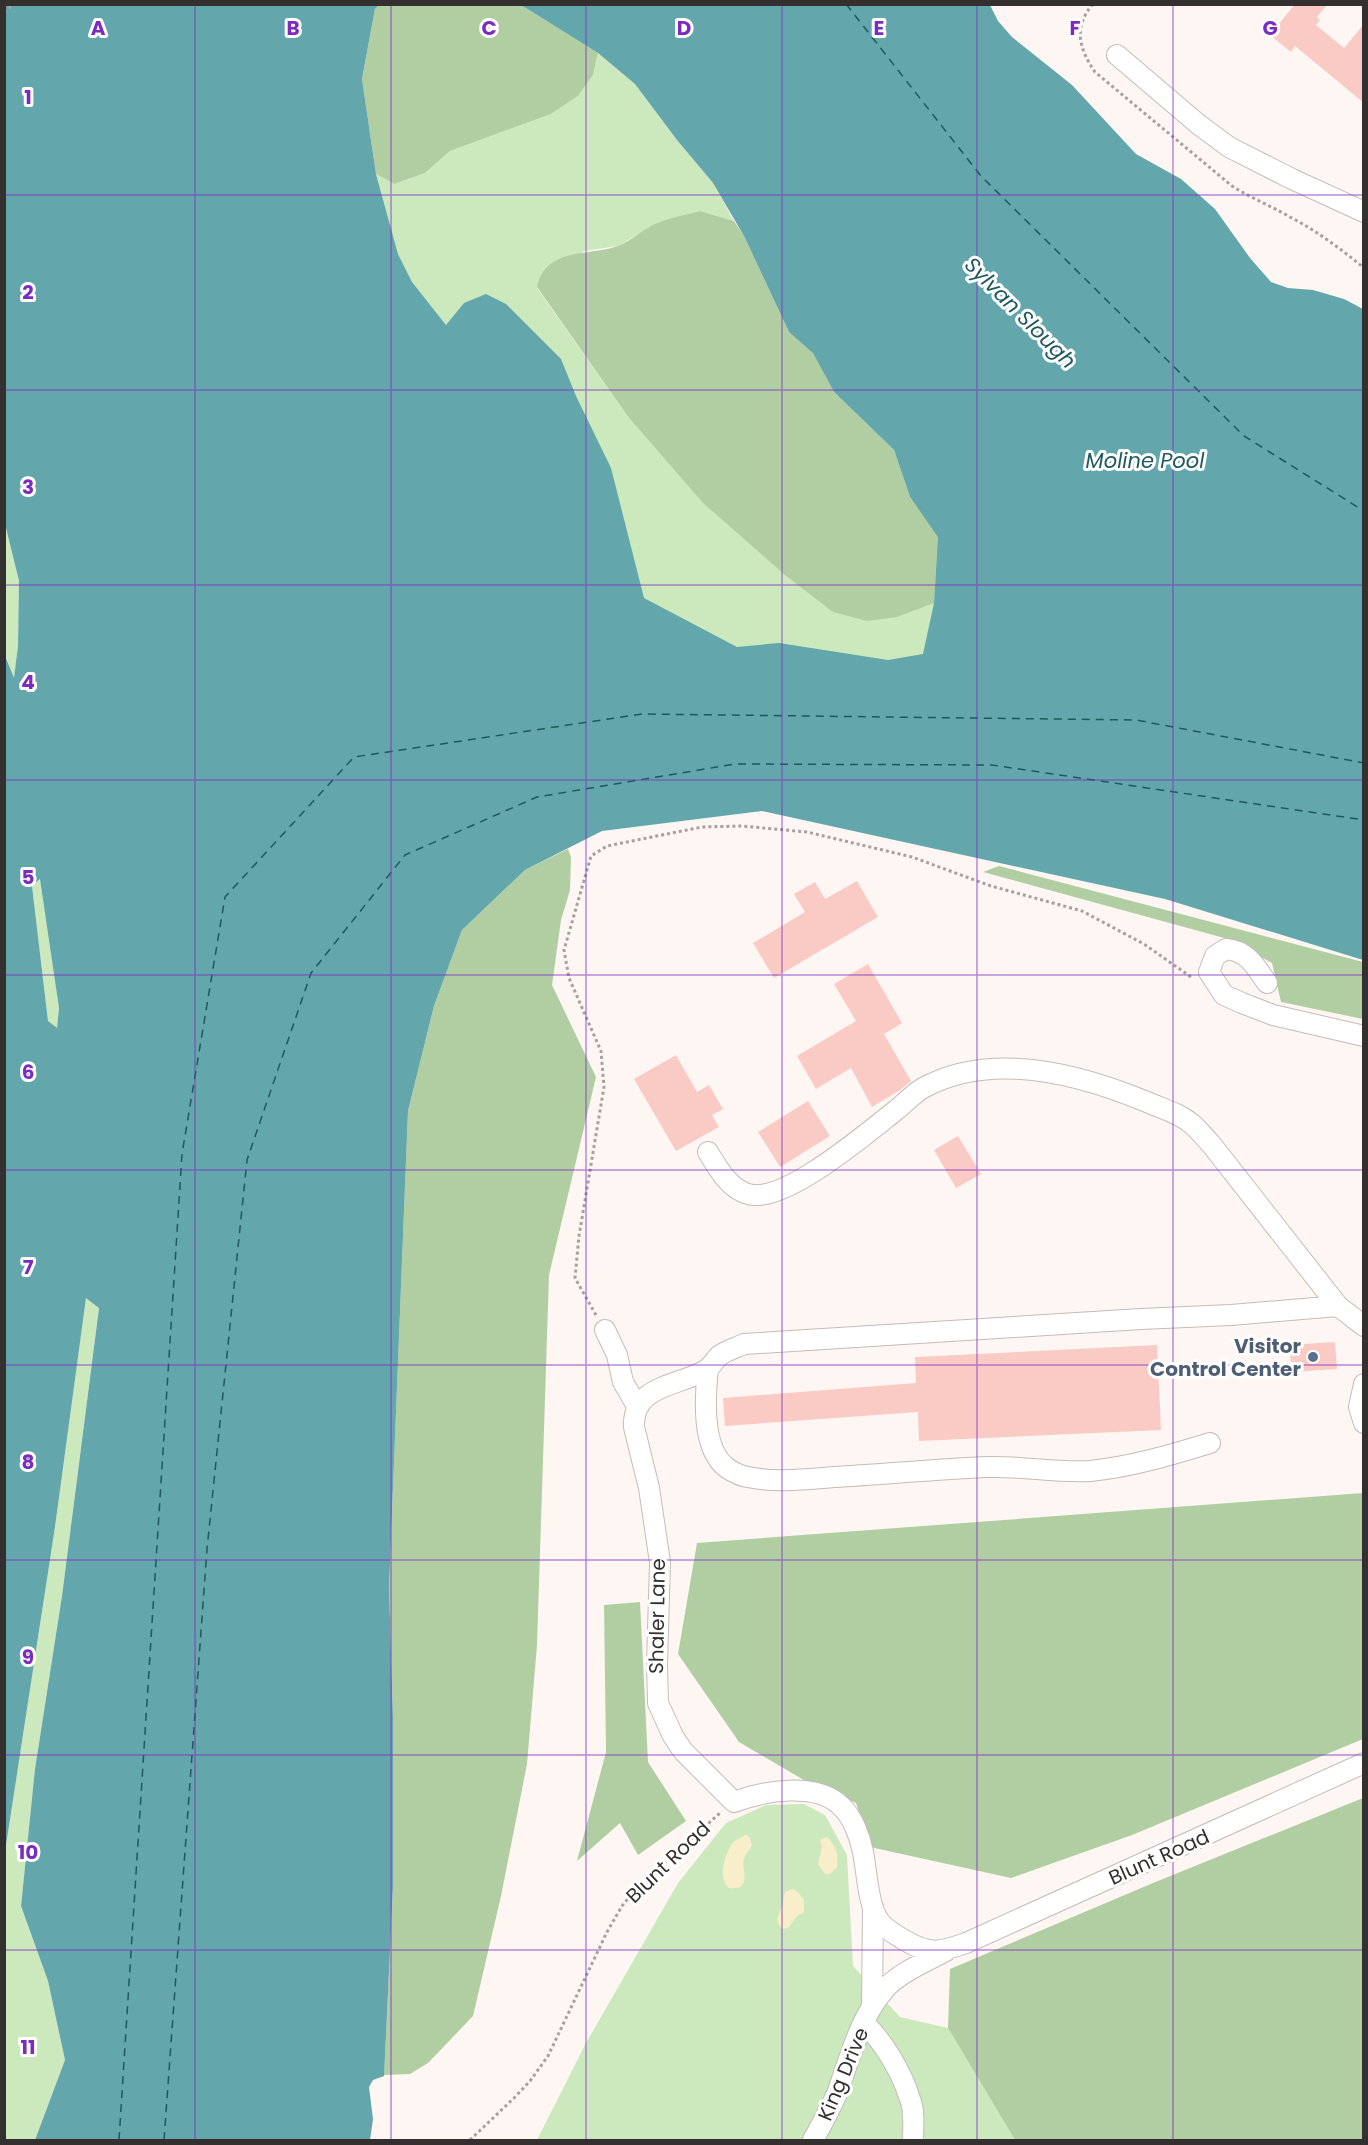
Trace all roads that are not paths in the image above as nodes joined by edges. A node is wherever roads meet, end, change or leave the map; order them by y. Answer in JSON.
{"nodes":[{"id":1,"x":1117,"y":55,"type":"dead end"},
{"id":2,"x":1364,"y":212,"type":"edge"},
{"id":3,"x":1266,"y":983,"type":"dead end"},
{"id":4,"x":1364,"y":1036,"type":"edge"},
{"id":5,"x":708,"y":1152,"type":"dead end"},
{"id":6,"x":1338,"y":1306,"type":"junction"},
{"id":7,"x":1364,"y":1326,"type":"edge"},
{"id":8,"x":605,"y":1330,"type":"road end"},
{"id":9,"x":708,"y":1369,"type":"junction"},
{"id":10,"x":1364,"y":1384,"type":"edge"},
{"id":11,"x":637,"y":1406,"type":"junction"},
{"id":12,"x":1364,"y":1423,"type":"edge"},
{"id":13,"x":1210,"y":1443,"type":"dead end"},
{"id":14,"x":1364,"y":1763,"type":"edge"},
{"id":15,"x":734,"y":1802,"type":"joint"},
{"id":16,"x":873,"y":1907,"type":"junction"},
{"id":17,"x":953,"y":1948,"type":"junction"},
{"id":18,"x":868,"y":2015,"type":"junction"},
{"id":19,"x":813,"y":2140,"type":"edge"},
{"id":20,"x":913,"y":2140,"type":"edge"}],
"edges":[{"from":1,"to":2,"type":"street"},
{"from":3,"to":4,"type":"street"},
{"from":5,"to":6,"type":"street"},
{"from":6,"to":7,"type":"street"},
{"from":6,"to":9,"type":"street"},
{"from":8,"to":11,"type":"street"},
{"from":9,"to":11,"type":"street"},
{"from":9,"to":13,"type":"street"},
{"from":10,"to":12,"type":"street"},
{"from":11,"to":15,"type":"street","name":"Shaler Lane"},
{"from":14,"to":17,"type":"street","name":"Blunt Road"},
{"from":15,"to":16,"type":"street","name":"Blunt Road"},
{"from":16,"to":17,"type":"street","name":"Blunt Road"},
{"from":16,"to":18,"type":"street","name":"Blunt Road"},
{"from":17,"to":18,"type":"street","name":"Blunt Road"},
{"from":18,"to":19,"type":"street","name":"King Drive"},
{"from":18,"to":20,"type":"street"}]}
